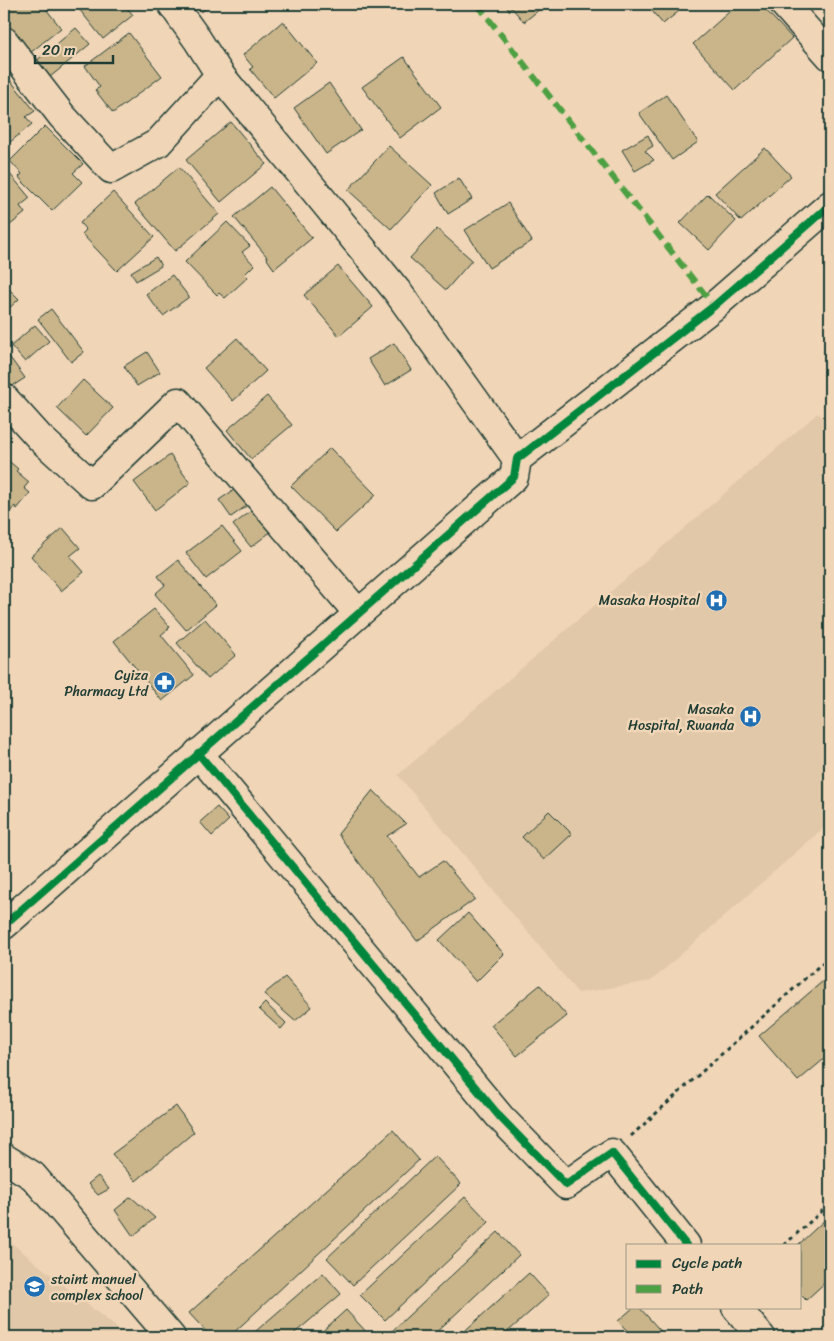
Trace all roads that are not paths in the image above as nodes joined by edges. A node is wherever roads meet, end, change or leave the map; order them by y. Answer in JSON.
{"nodes":[{"id":1,"x":172,"y":4,"type":"edge"},
{"id":2,"x":784,"y":4,"type":"edge"},
{"id":3,"x":4,"y":41,"type":"edge"},
{"id":4,"x":830,"y":56,"type":"edge"},
{"id":5,"x":220,"y":75,"type":"junction"},
{"id":6,"x":830,"y":205,"type":"edge"},
{"id":7,"x":4,"y":398,"type":"edge"},
{"id":8,"x":517,"y":459,"type":"junction"},
{"id":9,"x":358,"y":613,"type":"junction"},
{"id":10,"x":198,"y":754,"type":"junction"},
{"id":11,"x":4,"y":925,"type":"edge"},
{"id":12,"x":4,"y":1158,"type":"edge"},
{"id":13,"x":685,"y":1244,"type":"edge"},
{"id":14,"x":737,"y":1308,"type":"edge"},
{"id":15,"x":170,"y":1337,"type":"edge"},
{"id":16,"x":760,"y":1337,"type":"edge"}],
"edges":[{"from":1,"to":5,"type":"street"},
{"from":2,"to":4,"type":"street"},
{"from":3,"to":5,"type":"street"},
{"from":5,"to":8,"type":"street"},
{"from":6,"to":8,"type":"street"},
{"from":7,"to":9,"type":"street"},
{"from":8,"to":9,"type":"street"},
{"from":9,"to":10,"type":"street"},
{"from":10,"to":11,"type":"street"},
{"from":10,"to":13,"type":"street"},
{"from":12,"to":15,"type":"street"},
{"from":14,"to":16,"type":"street"}]}
